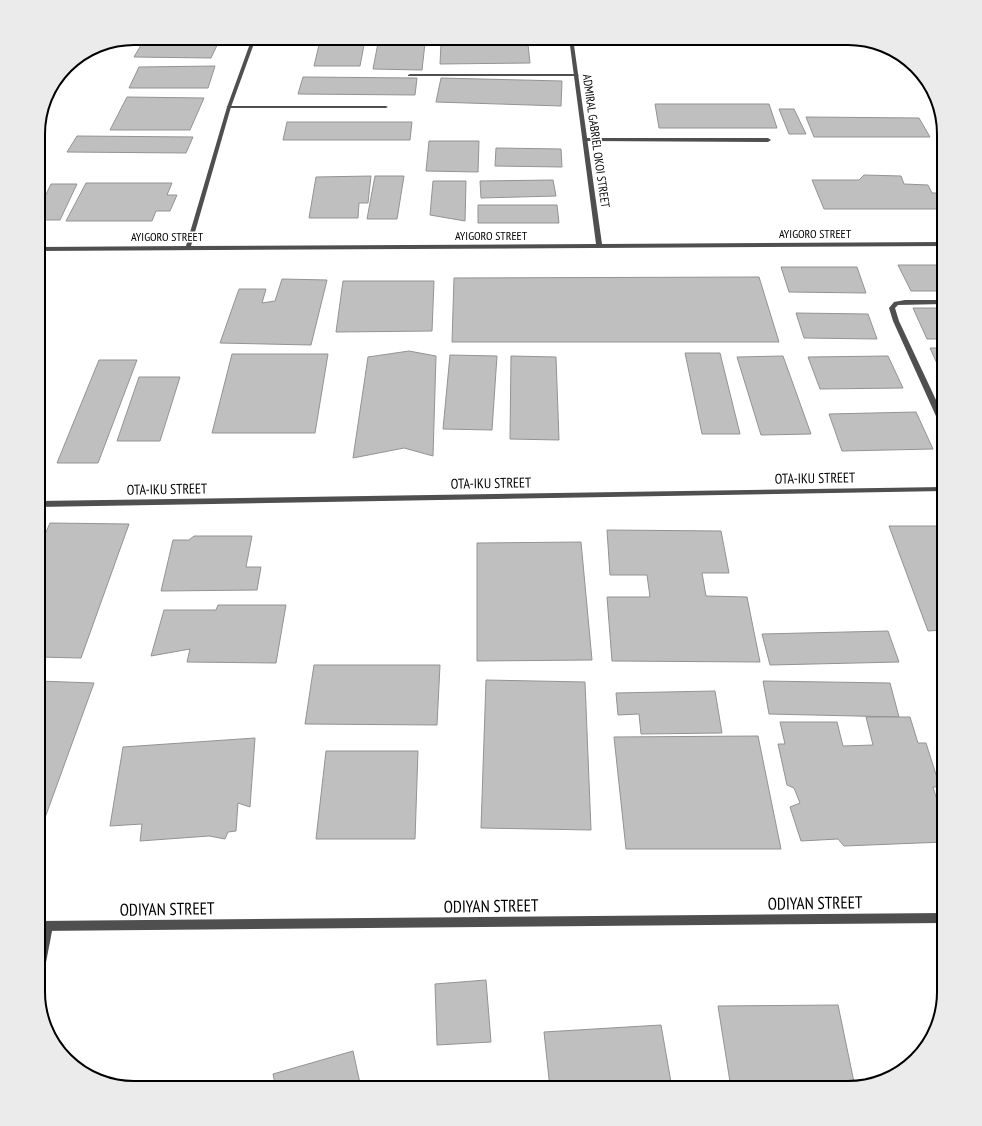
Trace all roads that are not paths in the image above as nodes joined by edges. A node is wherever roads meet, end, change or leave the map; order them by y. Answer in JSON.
{"nodes":[{"id":1,"x":251,"y":45,"type":"edge"},
{"id":2,"x":572,"y":45,"type":"edge"},
{"id":3,"x":410,"y":74,"type":"dead end"},
{"id":4,"x":577,"y":75,"type":"junction"},
{"id":5,"x":228,"y":107,"type":"junction"},
{"id":6,"x":386,"y":107,"type":"dead end"},
{"id":7,"x":586,"y":139,"type":"junction"},
{"id":8,"x":768,"y":140,"type":"dead end"},
{"id":9,"x":937,"y":244,"type":"edge"},
{"id":10,"x":600,"y":246,"type":"junction"},
{"id":11,"x":188,"y":248,"type":"junction"},
{"id":12,"x":45,"y":249,"type":"edge"},
{"id":13,"x":937,"y":302,"type":"edge"},
{"id":14,"x":937,"y":410,"type":"edge"},
{"id":15,"x":937,"y":489,"type":"edge"},
{"id":16,"x":45,"y":504,"type":"edge"},
{"id":17,"x":937,"y":918,"type":"edge"},
{"id":18,"x":45,"y":926,"type":"edge"}],
"edges":[{"from":1,"to":5,"type":"street"},
{"from":2,"to":4,"type":"street","name":"ADMIRAL GABRIEL OKOI STREET"},
{"from":3,"to":4,"type":"street"},
{"from":4,"to":7,"type":"street","name":"ADMIRAL GABRIEL OKOI STREET"},
{"from":5,"to":6,"type":"street"},
{"from":5,"to":11,"type":"street"},
{"from":7,"to":8,"type":"street"},
{"from":7,"to":10,"type":"street","name":"ADMIRAL GABRIEL OKOI STREET"},
{"from":9,"to":10,"type":"street","name":"AYIGORO STREET"},
{"from":10,"to":11,"type":"street","name":"AYIGORO STREET"},
{"from":11,"to":12,"type":"street","name":"AYIGORO STREET"},
{"from":13,"to":14,"type":"street"},
{"from":15,"to":16,"type":"street","name":"OTA-IKU STREET"},
{"from":17,"to":18,"type":"street","name":"ODIYAN STREET"}]}
